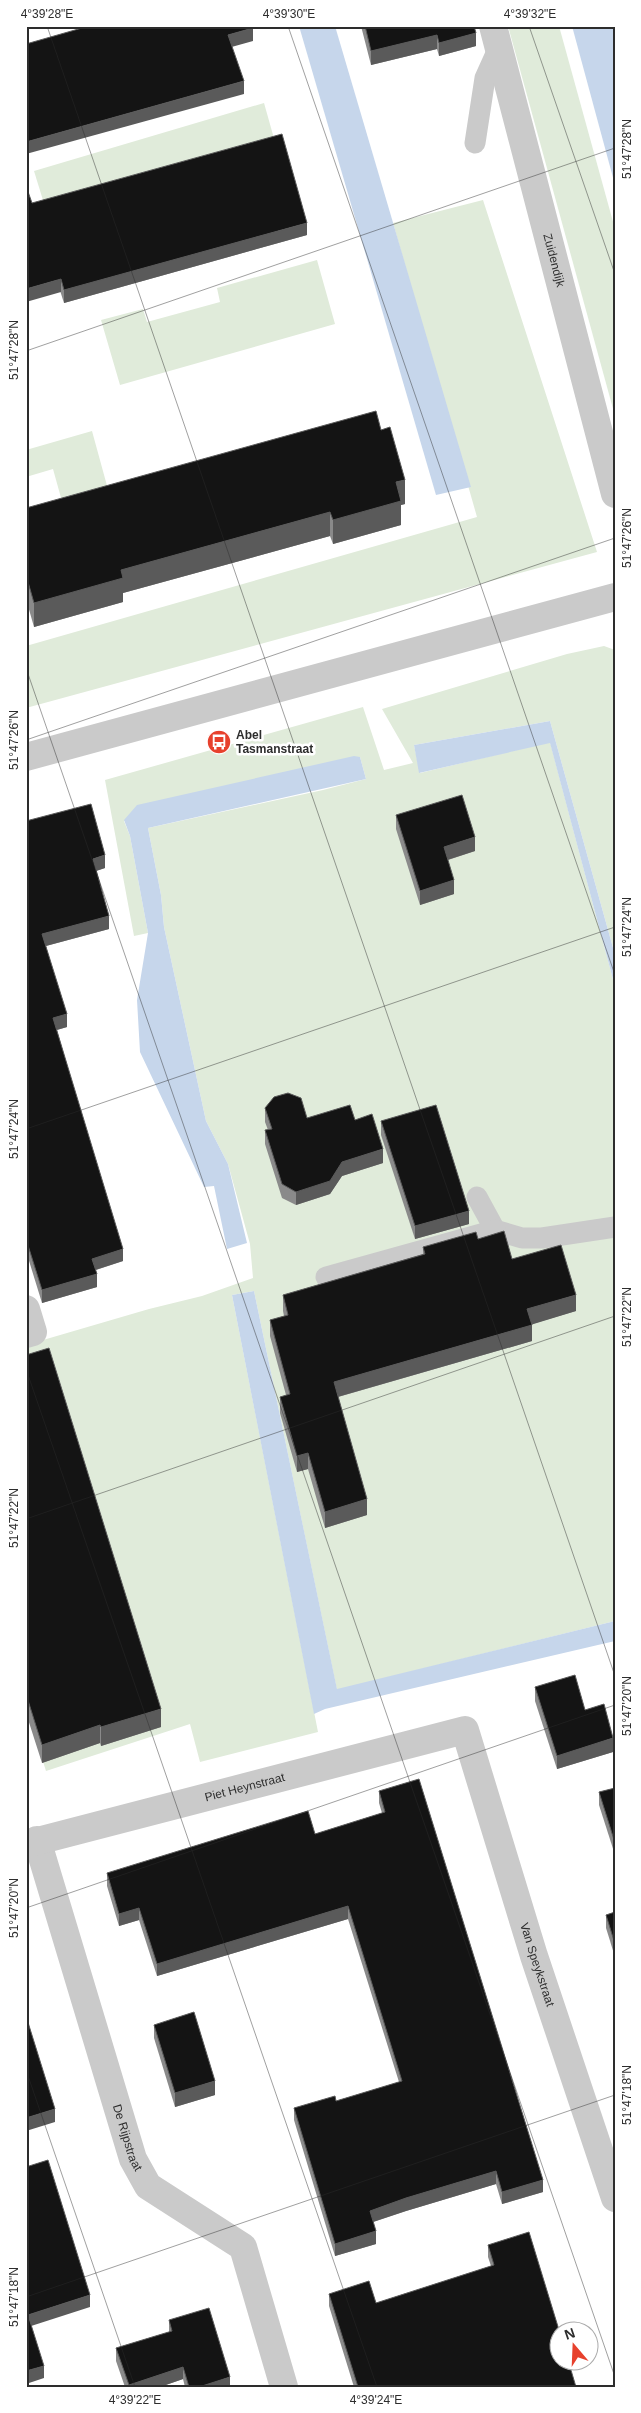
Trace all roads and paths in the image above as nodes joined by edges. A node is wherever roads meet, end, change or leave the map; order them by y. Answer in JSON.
{"nodes":[{"id":1,"x":496,"y":36,"type":"edge"},
{"id":2,"x":476,"y":143,"type":"dead end"},
{"id":3,"x":615,"y":494,"type":"edge"},
{"id":4,"x":615,"y":597,"type":"edge"},
{"id":5,"x":26,"y":757,"type":"edge"},
{"id":6,"x":477,"y":1197,"type":"dead end"},
{"id":7,"x":615,"y":1227,"type":"edge"},
{"id":8,"x":494,"y":1230,"type":"junction"},
{"id":9,"x":326,"y":1277,"type":"dead end"},
{"id":10,"x":26,"y":1309,"type":"edge"},
{"id":11,"x":26,"y":1334,"type":"edge"},
{"id":12,"x":464,"y":1730,"type":"joint"},
{"id":13,"x":32,"y":1842,"type":"edge"},
{"id":14,"x":615,"y":2198,"type":"edge"},
{"id":15,"x":284,"y":2387,"type":"edge"}],
"edges":[{"from":1,"to":2,"type":"lane"},
{"from":1,"to":3,"type":"street","name":"Zuidendijk"},
{"from":4,"to":5,"type":"street"},
{"from":6,"to":8,"type":"lane"},
{"from":7,"to":8,"type":"lane"},
{"from":8,"to":9,"type":"lane"},
{"from":10,"to":11,"type":"street"},
{"from":12,"to":13,"type":"street","name":"Piet Heynstraat"},
{"from":12,"to":14,"type":"street","name":"Van Speykstraat"},
{"from":13,"to":15,"type":"street","name":"De Rijpstraat"}]}
